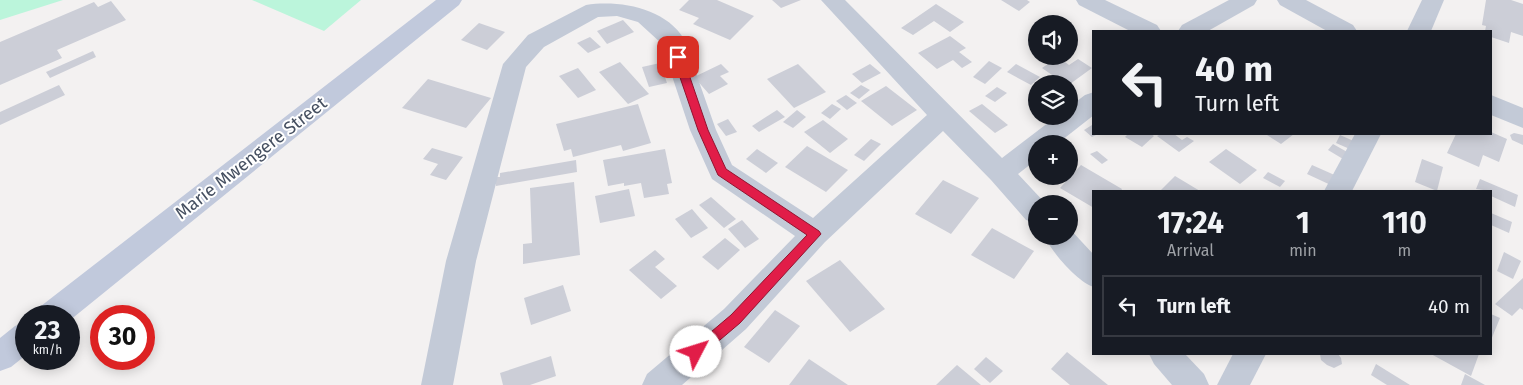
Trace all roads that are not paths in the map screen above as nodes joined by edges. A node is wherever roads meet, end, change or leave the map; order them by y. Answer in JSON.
{"nodes":[{"id":1,"x":451,"y":0,"type":"edge"},
{"id":2,"x":832,"y":0,"type":"edge"},
{"id":3,"x":1087,"y":0,"type":"edge"},
{"id":4,"x":1246,"y":0,"type":"edge"},
{"id":5,"x":1288,"y":0,"type":"edge"},
{"id":6,"x":1433,"y":0,"type":"edge"},
{"id":7,"x":1147,"y":30,"type":"edge"},
{"id":8,"x":1192,"y":30,"type":"edge"},
{"id":9,"x":1343,"y":30,"type":"edge"},
{"id":10,"x":1419,"y":30,"type":"edge"},
{"id":11,"x":1092,"y":104,"type":"edge"},
{"id":12,"x":1492,"y":104,"type":"edge"},
{"id":13,"x":943,"y":116,"type":"junction"},
{"id":14,"x":1523,"y":119,"type":"edge"},
{"id":15,"x":1050,"y":135,"type":"edge"},
{"id":16,"x":1367,"y":135,"type":"edge"},
{"id":17,"x":1028,"y":152,"type":"edge"},
{"id":18,"x":1001,"y":173,"type":"junction"},
{"id":19,"x":1339,"y":190,"type":"edge"},
{"id":20,"x":1028,"y":203,"type":"edge"},
{"id":21,"x":815,"y":234,"type":"junction"},
{"id":22,"x":1066,"y":245,"type":"edge"},
{"id":23,"x":1092,"y":273,"type":"edge"},
{"id":24,"x":66,"y":305,"type":"edge"},
{"id":25,"x":15,"y":345,"type":"edge"},
{"id":26,"x":1166,"y":355,"type":"edge"},
{"id":27,"x":1249,"y":355,"type":"edge"},
{"id":28,"x":0,"y":357,"type":"edge"},
{"id":29,"x":437,"y":385,"type":"edge"},
{"id":30,"x":658,"y":385,"type":"edge"},
{"id":31,"x":1193,"y":385,"type":"edge"},
{"id":32,"x":1233,"y":385,"type":"edge"}],
"edges":[{"from":1,"to":24,"type":"main road","name":"Marie Mwengere Street"},
{"from":2,"to":13,"type":"street"},
{"from":3,"to":7,"type":"street"},
{"from":4,"to":8,"type":"street"},
{"from":5,"to":9,"type":"street"},
{"from":6,"to":10,"type":"street"},
{"from":11,"to":15,"type":"street"},
{"from":12,"to":14,"type":"street"},
{"from":13,"to":18,"type":"street"},
{"from":13,"to":21,"type":"street"},
{"from":16,"to":19,"type":"street"},
{"from":17,"to":18,"type":"street"},
{"from":18,"to":20,"type":"street"},
{"from":21,"to":29,"type":"street"},
{"from":21,"to":30,"type":"street"},
{"from":22,"to":23,"type":"street"},
{"from":25,"to":28,"type":"main road"},
{"from":26,"to":31,"type":"street"},
{"from":27,"to":32,"type":"street"}]}
